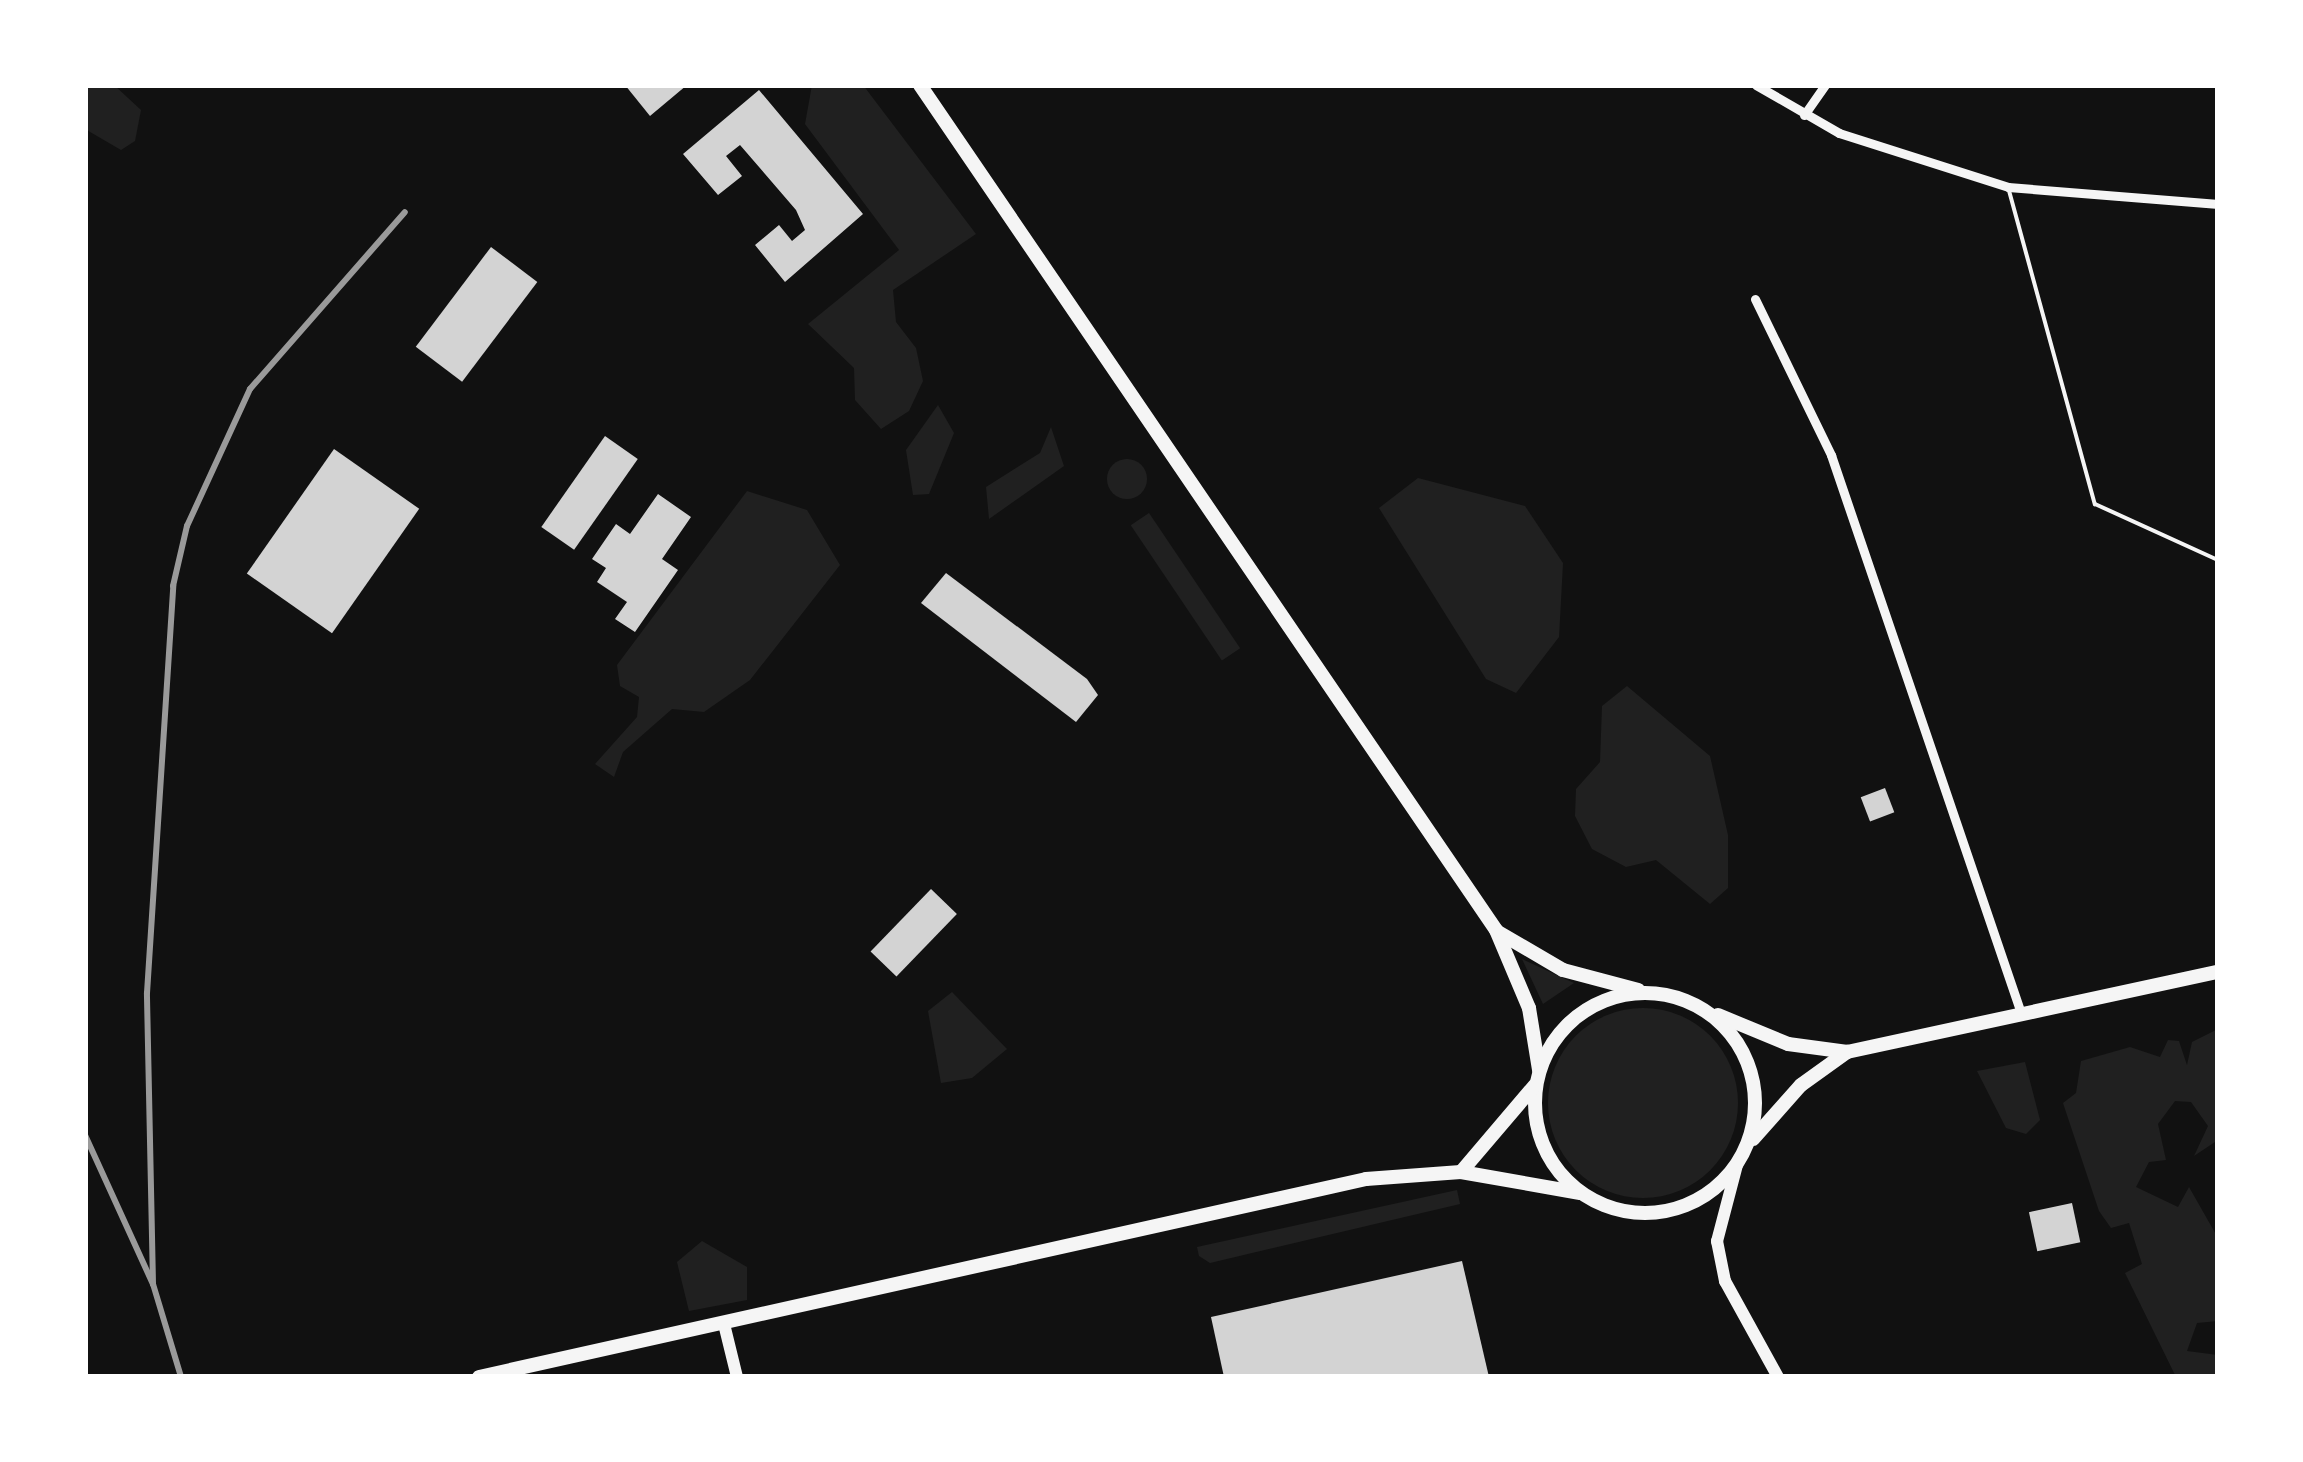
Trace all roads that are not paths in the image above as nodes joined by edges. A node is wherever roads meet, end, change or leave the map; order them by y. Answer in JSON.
{"nodes":[{"id":1,"x":920,"y":85,"type":"edge"},
{"id":2,"x":1756,"y":85,"type":"edge"},
{"id":3,"x":1825,"y":85,"type":"edge"},
{"id":4,"x":1804,"y":115,"type":"junction"},
{"id":5,"x":2008,"y":187,"type":"junction"},
{"id":6,"x":2218,"y":204,"type":"edge"},
{"id":7,"x":1754,"y":299,"type":"dead end"},
{"id":8,"x":2218,"y":560,"type":"edge"},
{"id":9,"x":1496,"y":930,"type":"junction"},
{"id":10,"x":2218,"y":972,"type":"edge"},
{"id":11,"x":1649,"y":992,"type":"junction"},
{"id":12,"x":1686,"y":1000,"type":"junction"},
{"id":13,"x":2021,"y":1013,"type":"junction"},
{"id":14,"x":1847,"y":1052,"type":"junction"},
{"id":15,"x":1537,"y":1077,"type":"junction"},
{"id":16,"x":1745,"y":1150,"type":"junction"},
{"id":17,"x":1737,"y":1165,"type":"junction"},
{"id":18,"x":1461,"y":1172,"type":"junction"},
{"id":19,"x":1580,"y":1193,"type":"junction"},
{"id":20,"x":725,"y":1328,"type":"junction"},
{"id":21,"x":479,"y":1377,"type":"edge"},
{"id":22,"x":737,"y":1377,"type":"edge"},
{"id":23,"x":1778,"y":1377,"type":"edge"}],
"edges":[{"from":1,"to":9,"type":"main road"},
{"from":2,"to":4,"type":"street"},
{"from":3,"to":4,"type":"street"},
{"from":4,"to":5,"type":"street"},
{"from":5,"to":6,"type":"street"},
{"from":5,"to":8,"type":"lane"},
{"from":7,"to":13,"type":"street"},
{"from":9,"to":11,"type":"main road"},
{"from":9,"to":15,"type":"main road"},
{"from":10,"to":13,"type":"main road"},
{"from":11,"to":12,"type":"main road"},
{"from":11,"to":15,"type":"main road"},
{"from":12,"to":14,"type":"main road"},
{"from":12,"to":16,"type":"main road"},
{"from":13,"to":14,"type":"main road"},
{"from":14,"to":16,"type":"main road"},
{"from":15,"to":18,"type":"main road"},
{"from":15,"to":19,"type":"main road"},
{"from":16,"to":17,"type":"main road"},
{"from":17,"to":19,"type":"main road"},
{"from":17,"to":23,"type":"main road"},
{"from":18,"to":19,"type":"main road"},
{"from":18,"to":20,"type":"main road"},
{"from":20,"to":21,"type":"main road"},
{"from":20,"to":22,"type":"main road"}]}
